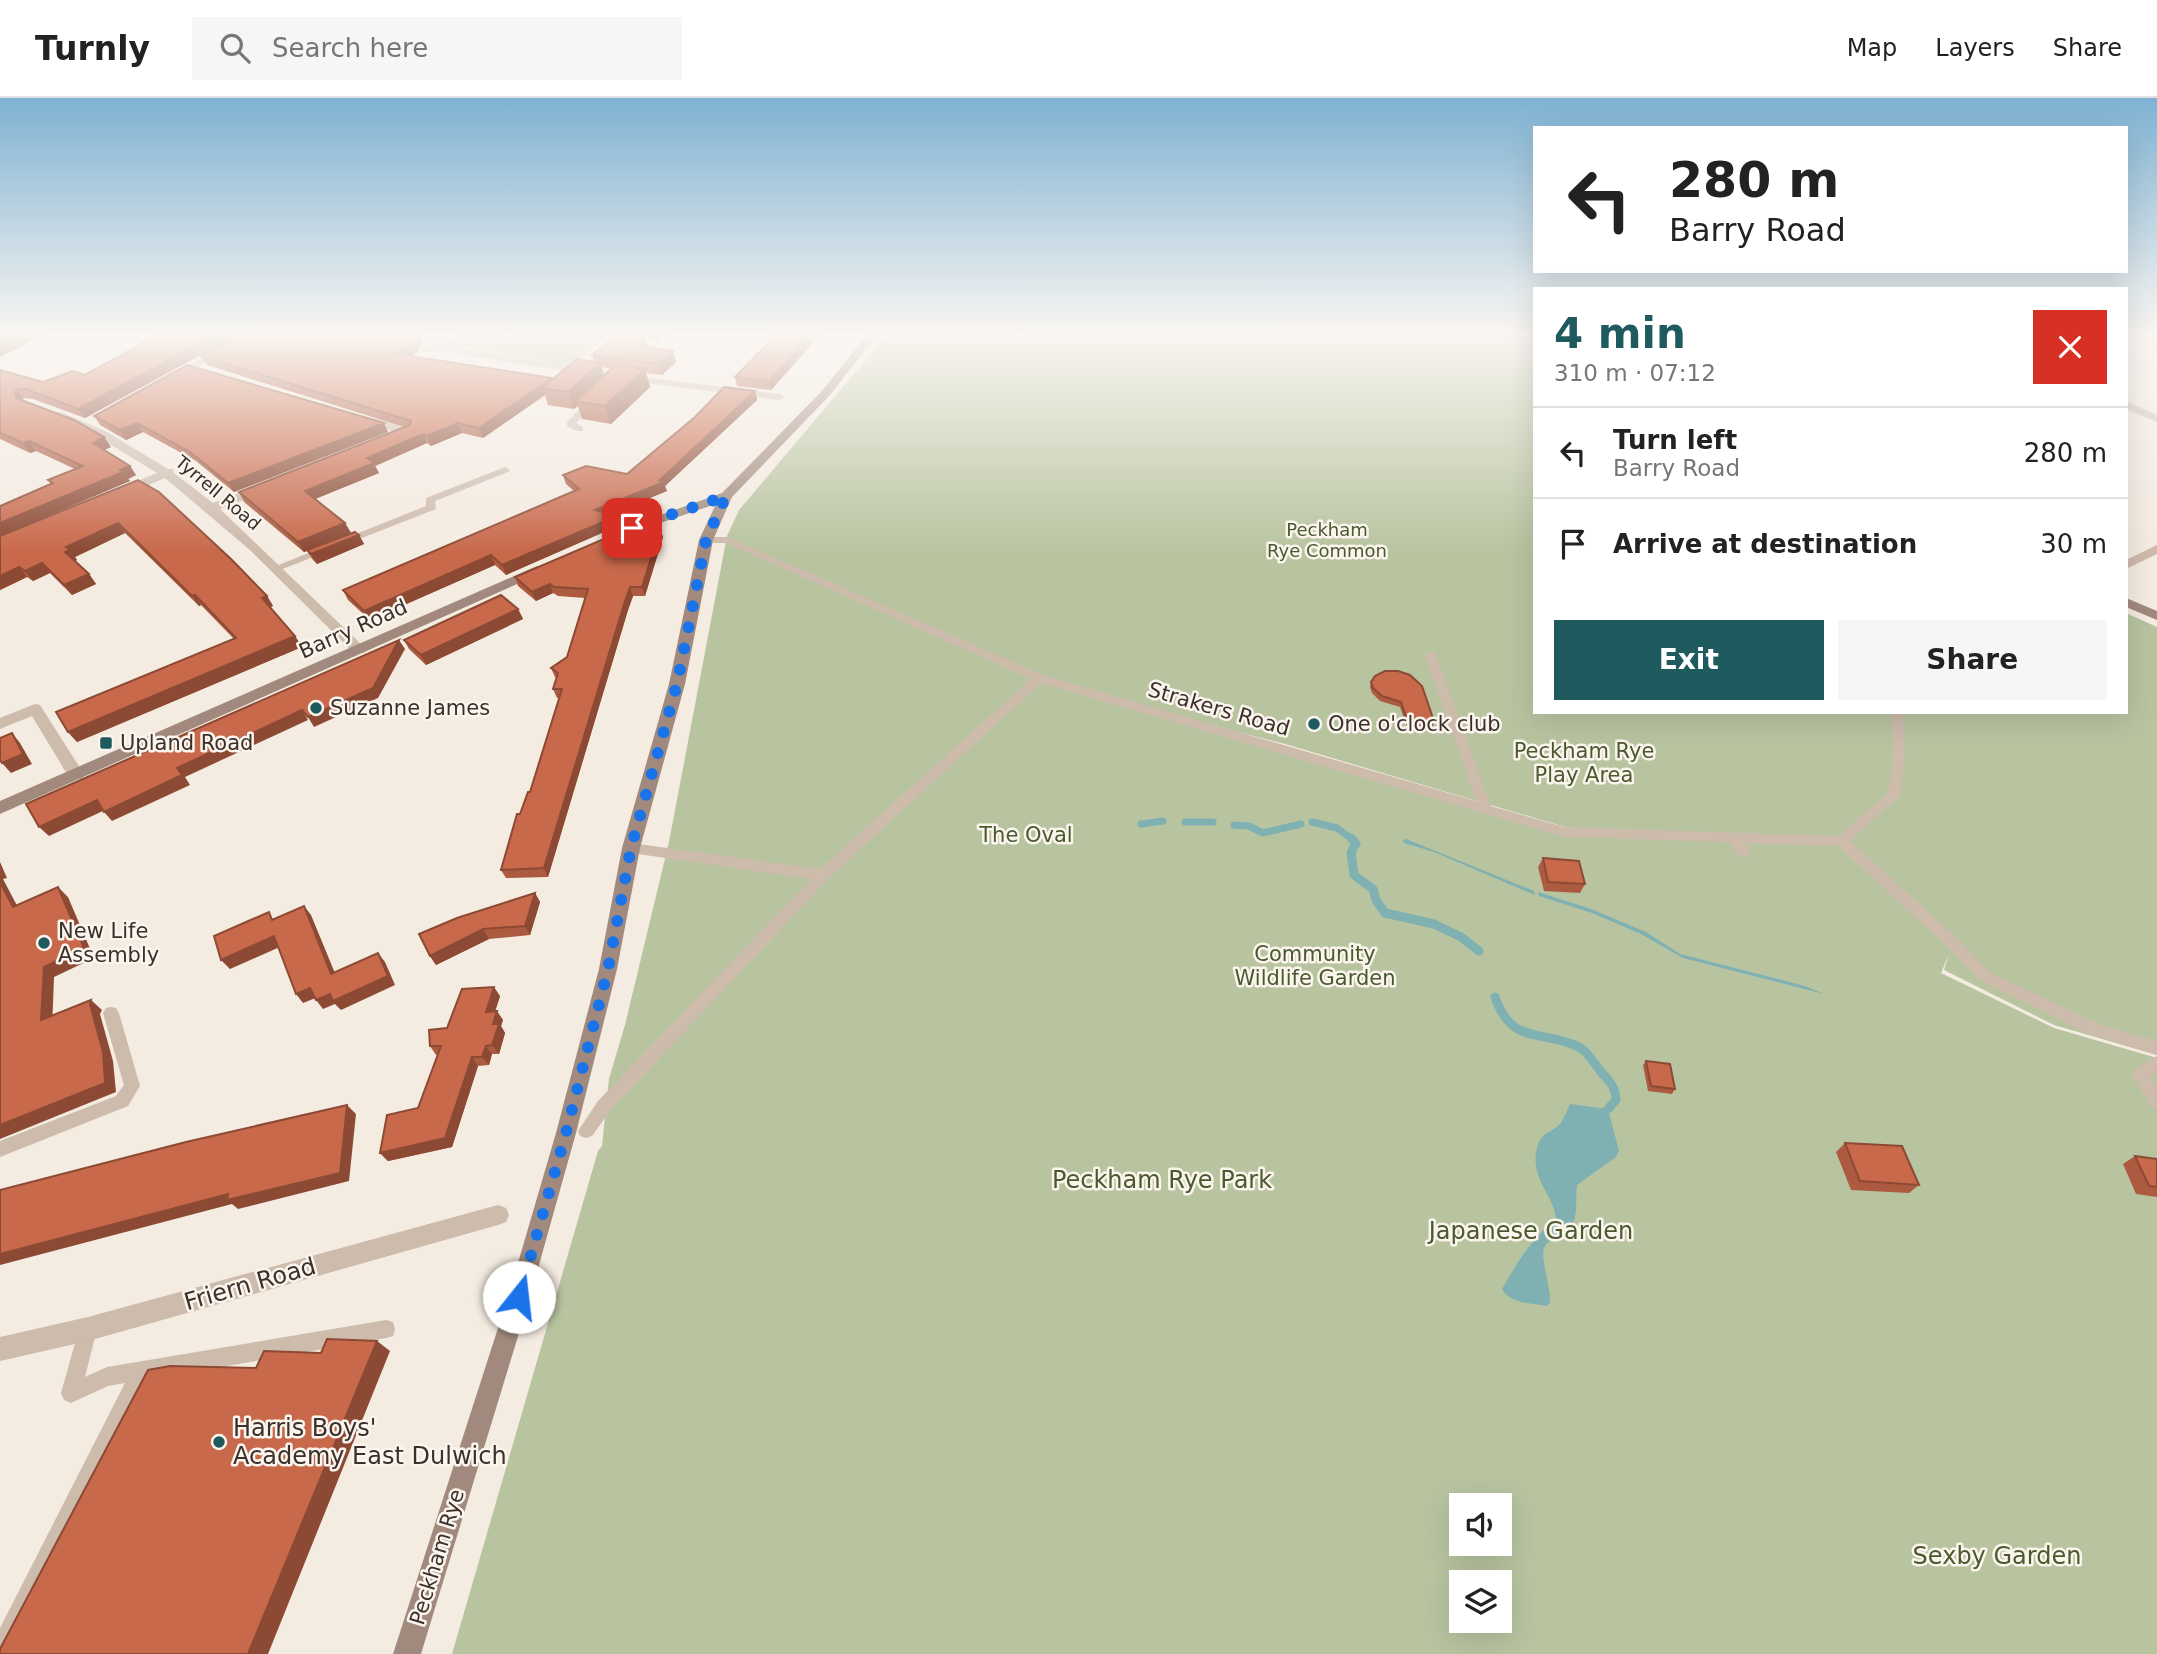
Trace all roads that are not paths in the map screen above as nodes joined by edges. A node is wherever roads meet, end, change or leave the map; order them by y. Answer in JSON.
{"nodes":[{"id":1,"x":41,"y":408,"type":"edge"},
{"id":2,"x":586,"y":408,"type":"edge"},
{"id":3,"x":813,"y":408,"type":"edge"},
{"id":4,"x":2133,"y":408,"type":"edge"},
{"id":5,"x":343,"y":413,"type":"edge"},
{"id":6,"x":2157,"y":419,"type":"edge"},
{"id":7,"x":580,"y":429,"type":"edge"},
{"id":8,"x":381,"y":442,"type":"edge"},
{"id":9,"x":505,"y":470,"type":"dead end"},
{"id":10,"x":169,"y":472,"type":"junction"},
{"id":11,"x":278,"y":482,"type":"edge"},
{"id":12,"x":726,"y":496,"type":"junction"},
{"id":13,"x":109,"y":497,"type":"edge"},
{"id":14,"x":214,"y":507,"type":"junction"},
{"id":15,"x":602,"y":540,"type":"edge"},
{"id":16,"x":706,"y":540,"type":"junction"},
{"id":17,"x":2157,"y":549,"type":"edge"},
{"id":18,"x":553,"y":562,"type":"edge"},
{"id":19,"x":2128,"y":564,"type":"edge"},
{"id":20,"x":276,"y":568,"type":"junction"},
{"id":21,"x":2128,"y":603,"type":"edge"},
{"id":22,"x":2157,"y":616,"type":"edge"},
{"id":23,"x":359,"y":650,"type":"junction"},
{"id":24,"x":1431,"y":655,"type":"dead end"},
{"id":25,"x":1039,"y":678,"type":"junction"},
{"id":26,"x":1897,"y":714,"type":"edge"},
{"id":27,"x":0,"y":724,"type":"edge"},
{"id":28,"x":76,"y":775,"type":"junction"},
{"id":29,"x":0,"y":808,"type":"edge"},
{"id":30,"x":1485,"y":808,"type":"junction"},
{"id":31,"x":1731,"y":836,"type":"junction"},
{"id":32,"x":1841,"y":841,"type":"junction"},
{"id":33,"x":631,"y":848,"type":"junction"},
{"id":34,"x":1745,"y":853,"type":"dead end"},
{"id":35,"x":823,"y":875,"type":"junction"},
{"id":36,"x":111,"y":1013,"type":"dead end"},
{"id":37,"x":2157,"y":1048,"type":"edge"},
{"id":38,"x":2157,"y":1063,"type":"edge"},
{"id":39,"x":2157,"y":1102,"type":"edge"},
{"id":40,"x":586,"y":1131,"type":"dead end"},
{"id":41,"x":0,"y":1149,"type":"edge"},
{"id":42,"x":498,"y":1215,"type":"dead end"},
{"id":43,"x":88,"y":1329,"type":"junction"},
{"id":44,"x":386,"y":1329,"type":"dead end"},
{"id":45,"x":0,"y":1349,"type":"edge"},
{"id":46,"x":142,"y":1371,"type":"junction"},
{"id":47,"x":0,"y":1651,"type":"edge"},
{"id":48,"x":407,"y":1654,"type":"edge"}],
"edges":[{"from":1,"to":10,"type":"street","name":"Tyrrell Road"},
{"from":2,"to":7,"type":"lane"},
{"from":3,"to":12,"type":"main road","name":"Peckham Rye"},
{"from":4,"to":6,"type":"street"},
{"from":5,"to":8,"type":"street"},
{"from":9,"to":20,"type":"lane"},
{"from":10,"to":13,"type":"street"},
{"from":10,"to":14,"type":"street","name":"Tyrrell Road"},
{"from":11,"to":14,"type":"street"},
{"from":12,"to":15,"type":"main road"},
{"from":12,"to":16,"type":"main road","name":"Peckham Rye"},
{"from":14,"to":20,"type":"street","name":"Tyrrell Road"},
{"from":16,"to":25,"type":"lane","name":"Strakers Road"},
{"from":16,"to":33,"type":"main road","name":"Peckham Rye"},
{"from":17,"to":19,"type":"street"},
{"from":18,"to":23,"type":"main road","name":"Barry Road"},
{"from":20,"to":23,"type":"street","name":"Tyrrell Road"},
{"from":21,"to":22,"type":"main road"},
{"from":23,"to":28,"type":"main road","name":"Barry Road"},
{"from":24,"to":30,"type":"lane"},
{"from":25,"to":30,"type":"lane","name":"Strakers Road"},
{"from":25,"to":35,"type":"lane"},
{"from":26,"to":32,"type":"lane"},
{"from":27,"to":28,"type":"street"},
{"from":28,"to":29,"type":"main road","name":"Barry Road"},
{"from":30,"to":31,"type":"lane","name":"Strakers Road"},
{"from":31,"to":32,"type":"lane","name":"Strakers Road"},
{"from":31,"to":34,"type":"lane"},
{"from":32,"to":37,"type":"lane"},
{"from":33,"to":35,"type":"lane"},
{"from":33,"to":48,"type":"main road","name":"Peckham Rye"},
{"from":35,"to":40,"type":"lane"},
{"from":36,"to":41,"type":"lane"},
{"from":38,"to":39,"type":"lane"},
{"from":42,"to":43,"type":"street","name":"Friern Road"},
{"from":43,"to":45,"type":"street","name":"Friern Road"},
{"from":43,"to":46,"type":"lane"},
{"from":44,"to":46,"type":"lane"},
{"from":46,"to":47,"type":"lane"}]}
